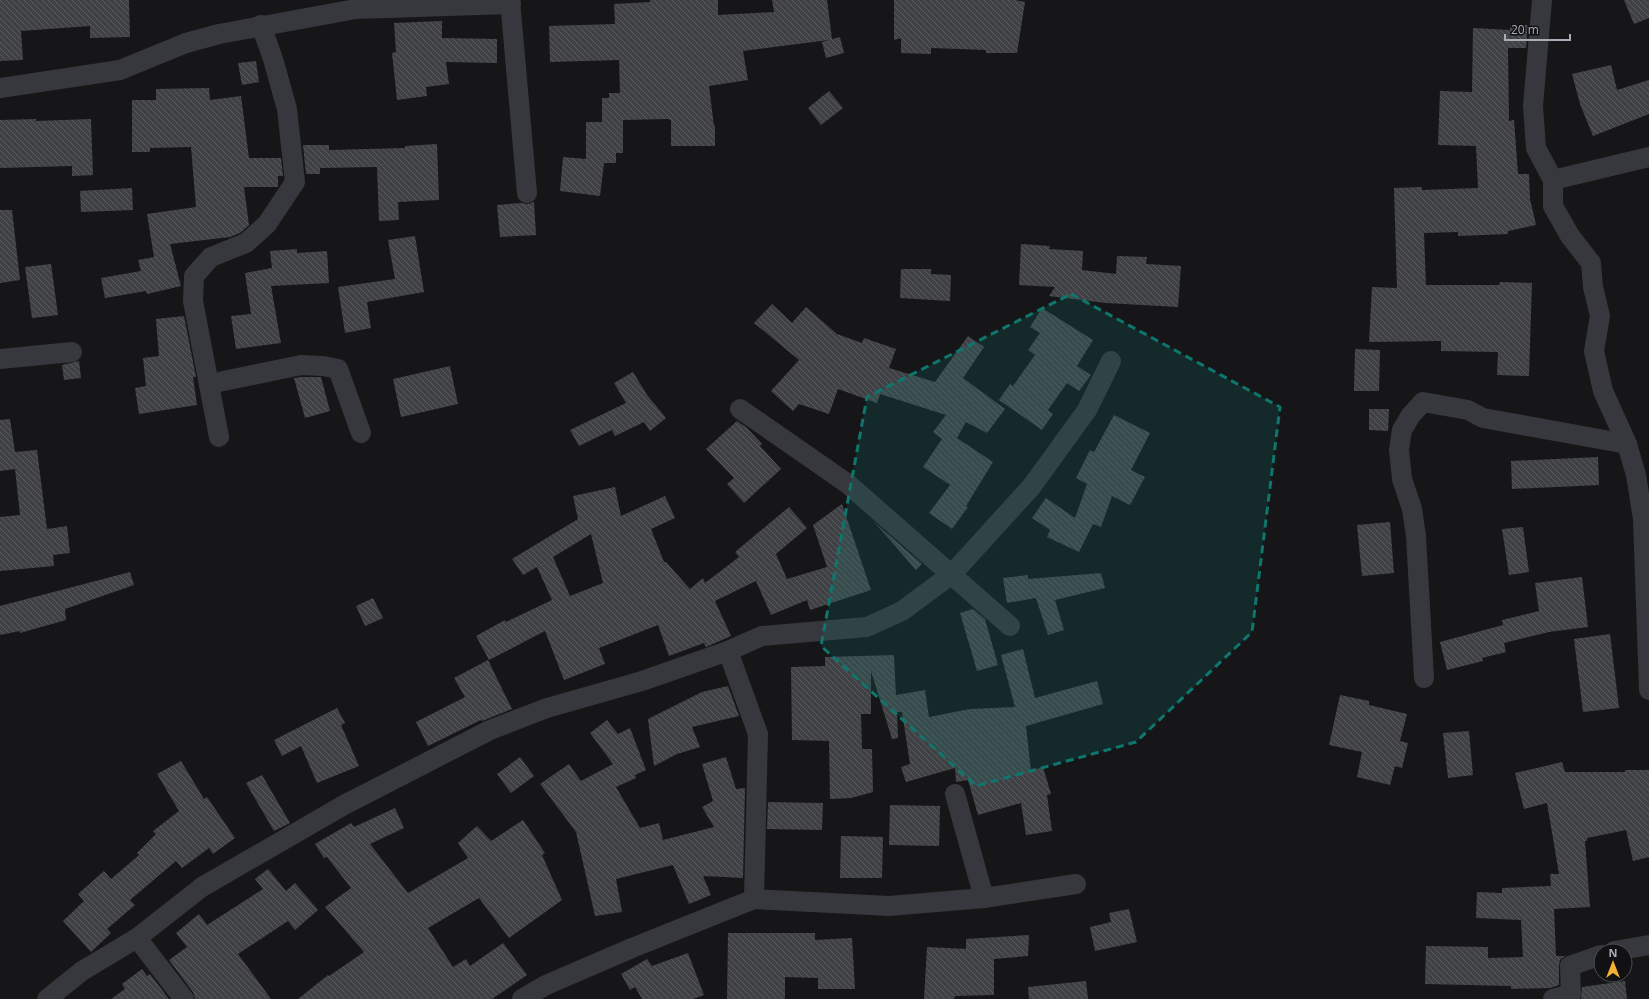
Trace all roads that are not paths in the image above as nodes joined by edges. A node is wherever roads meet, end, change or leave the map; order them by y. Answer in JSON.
{"nodes":[{"id":1,"x":1542,"y":0,"type":"edge"},
{"id":2,"x":511,"y":2,"type":"edge"},
{"id":3,"x":261,"y":25,"type":"junction"},
{"id":4,"x":0,"y":88,"type":"edge"},
{"id":5,"x":1649,"y":157,"type":"edge"},
{"id":6,"x":1553,"y":180,"type":"junction"},
{"id":7,"x":527,"y":193,"type":"dead end"},
{"id":8,"x":72,"y":352,"type":"dead end"},
{"id":9,"x":0,"y":359,"type":"edge"},
{"id":10,"x":1111,"y":361,"type":"dead end"},
{"id":11,"x":209,"y":384,"type":"junction"},
{"id":12,"x":740,"y":409,"type":"dead end"},
{"id":13,"x":361,"y":433,"type":"dead end"},
{"id":14,"x":219,"y":437,"type":"dead end"},
{"id":15,"x":1627,"y":444,"type":"junction"},
{"id":16,"x":952,"y":574,"type":"junction"},
{"id":17,"x":1010,"y":626,"type":"dead end"},
{"id":18,"x":728,"y":651,"type":"junction"},
{"id":19,"x":1424,"y":678,"type":"dead end"},
{"id":20,"x":1649,"y":690,"type":"edge"},
{"id":21,"x":955,"y":794,"type":"dead end"},
{"id":22,"x":1076,"y":884,"type":"dead end"},
{"id":23,"x":984,"y":898,"type":"junction"},
{"id":24,"x":754,"y":899,"type":"junction"},
{"id":25,"x":137,"y":938,"type":"junction"},
{"id":26,"x":1649,"y":945,"type":"edge"},
{"id":27,"x":1633,"y":948,"type":"edge"},
{"id":28,"x":1593,"y":958,"type":"edge"},
{"id":29,"x":47,"y":999,"type":"edge"},
{"id":30,"x":184,"y":999,"type":"edge"},
{"id":31,"x":522,"y":999,"type":"edge"},
{"id":32,"x":1553,"y":999,"type":"edge"}],
"edges":[{"from":1,"to":6,"type":"street"},
{"from":2,"to":3,"type":"street"},
{"from":2,"to":7,"type":"street"},
{"from":3,"to":4,"type":"street"},
{"from":3,"to":11,"type":"street"},
{"from":5,"to":6,"type":"street"},
{"from":6,"to":15,"type":"street"},
{"from":8,"to":9,"type":"street"},
{"from":10,"to":16,"type":"street"},
{"from":11,"to":13,"type":"street"},
{"from":11,"to":14,"type":"street"},
{"from":12,"to":16,"type":"street"},
{"from":15,"to":19,"type":"street"},
{"from":15,"to":20,"type":"street"},
{"from":16,"to":17,"type":"street"},
{"from":16,"to":18,"type":"street"},
{"from":18,"to":24,"type":"street"},
{"from":18,"to":25,"type":"street"},
{"from":21,"to":23,"type":"street"},
{"from":22,"to":23,"type":"street"},
{"from":23,"to":24,"type":"street"},
{"from":24,"to":31,"type":"street"},
{"from":25,"to":29,"type":"street"},
{"from":25,"to":30,"type":"street"},
{"from":26,"to":27,"type":"street"},
{"from":28,"to":32,"type":"street"}]}
